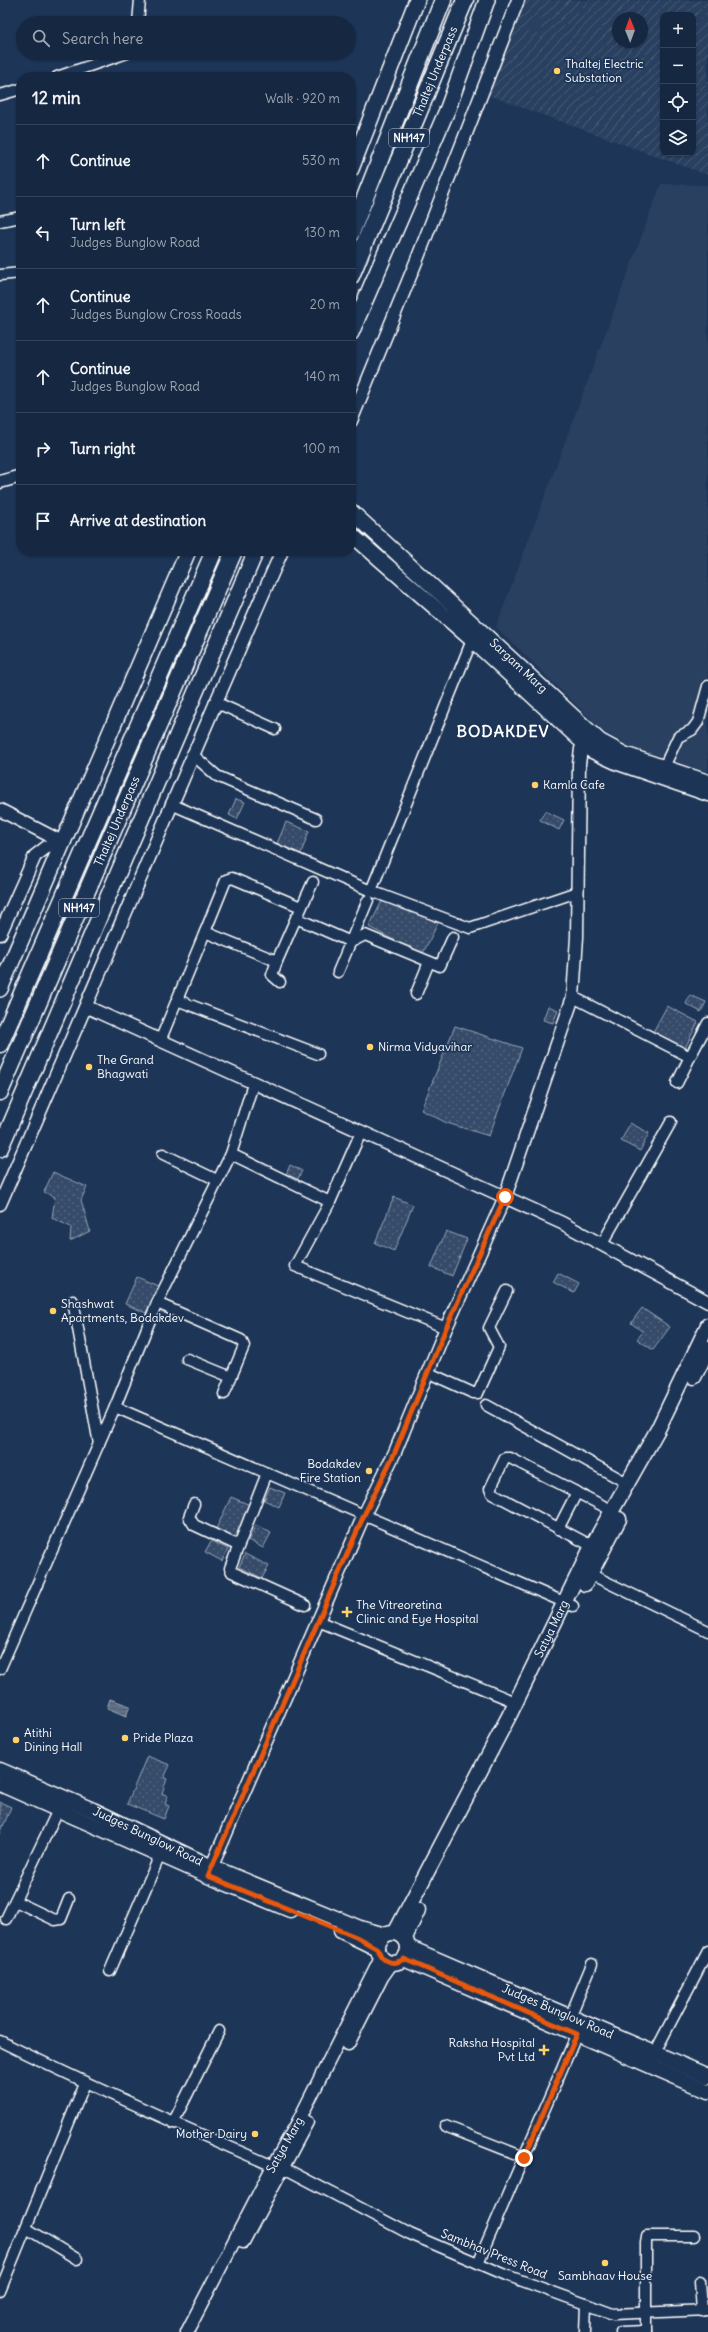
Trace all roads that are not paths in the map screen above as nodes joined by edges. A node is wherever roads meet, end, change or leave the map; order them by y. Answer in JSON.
{"nodes":[{"id":1,"x":140,"y":0,"type":"edge"},
{"id":2,"x":417,"y":0,"type":"edge"},
{"id":3,"x":442,"y":0,"type":"edge"},
{"id":4,"x":465,"y":0,"type":"edge"},
{"id":5,"x":487,"y":0,"type":"edge"},
{"id":6,"x":518,"y":0,"type":"edge"},
{"id":7,"x":139,"y":16,"type":"edge"},
{"id":8,"x":107,"y":60,"type":"edge"},
{"id":9,"x":72,"y":72,"type":"edge"},
{"id":10,"x":16,"y":90,"type":"edge"},
{"id":11,"x":0,"y":95,"type":"edge"},
{"id":12,"x":356,"y":156,"type":"edge"},
{"id":13,"x":16,"y":218,"type":"edge"},
{"id":14,"x":356,"y":220,"type":"edge"},
{"id":15,"x":0,"y":221,"type":"edge"},
{"id":16,"x":356,"y":264,"type":"edge"},
{"id":17,"x":16,"y":273,"type":"edge"},
{"id":18,"x":0,"y":275,"type":"edge"},
{"id":19,"x":356,"y":321,"type":"edge"},
{"id":20,"x":356,"y":409,"type":"edge"},
{"id":21,"x":16,"y":477,"type":"edge"},
{"id":22,"x":0,"y":482,"type":"edge"},
{"id":23,"x":356,"y":516,"type":"edge"},
{"id":24,"x":356,"y":538,"type":"edge"},
{"id":25,"x":186,"y":556,"type":"edge"},
{"id":26,"x":212,"y":556,"type":"edge"},
{"id":27,"x":232,"y":556,"type":"edge"},
{"id":28,"x":254,"y":556,"type":"edge"},
{"id":29,"x":280,"y":556,"type":"edge"},
{"id":30,"x":477,"y":635,"type":"junction"},
{"id":31,"x":708,"y":686,"type":"edge"},
{"id":32,"x":215,"y":702,"type":"junction"},
{"id":33,"x":275,"y":729,"type":"dead end"},
{"id":34,"x":588,"y":738,"type":"junction"},
{"id":35,"x":192,"y":754,"type":"junction"},
{"id":36,"x":664,"y":768,"type":"junction"},
{"id":37,"x":708,"y":782,"type":"edge"},
{"id":38,"x":708,"y":794,"type":"edge"},
{"id":39,"x":172,"y":804,"type":"junction"},
{"id":40,"x":0,"y":810,"type":"edge"},
{"id":41,"x":316,"y":819,"type":"dead end"},
{"id":42,"x":64,"y":842,"type":"junction"},
{"id":43,"x":313,"y":882,"type":"dead end"},
{"id":44,"x":577,"y":892,"type":"junction"},
{"id":45,"x":369,"y":895,"type":"junction"},
{"id":46,"x":301,"y":907,"type":"junction"},
{"id":47,"x":296,"y":918,"type":"junction"},
{"id":48,"x":205,"y":932,"type":"junction"},
{"id":49,"x":0,"y":934,"type":"edge"},
{"id":50,"x":453,"y":937,"type":"dead end"},
{"id":51,"x":351,"y":942,"type":"junction"},
{"id":52,"x":277,"y":961,"type":"junction"},
{"id":53,"x":429,"y":962,"type":"junction"},
{"id":54,"x":338,"y":972,"type":"dead end"},
{"id":55,"x":280,"y":982,"type":"dead end"},
{"id":56,"x":0,"y":989,"type":"edge"},
{"id":57,"x":416,"y":994,"type":"dead end"},
{"id":58,"x":573,"y":997,"type":"junction"},
{"id":59,"x":177,"y":1000,"type":"junction"},
{"id":60,"x":86,"y":1006,"type":"junction"},
{"id":61,"x":708,"y":1023,"type":"edge"},
{"id":62,"x":160,"y":1042,"type":"junction"},
{"id":63,"x":0,"y":1044,"type":"edge"},
{"id":64,"x":318,"y":1054,"type":"dead end"},
{"id":65,"x":690,"y":1057,"type":"junction"},
{"id":66,"x":677,"y":1083,"type":"dead end"},
{"id":67,"x":253,"y":1084,"type":"junction"},
{"id":68,"x":0,"y":1092,"type":"edge"},
{"id":69,"x":671,"y":1122,"type":"dead end"},
{"id":70,"x":361,"y":1132,"type":"junction"},
{"id":71,"x":0,"y":1149,"type":"edge"},
{"id":72,"x":163,"y":1154,"type":"dead end"},
{"id":73,"x":231,"y":1154,"type":"junction"},
{"id":74,"x":217,"y":1180,"type":"junction"},
{"id":75,"x":505,"y":1197,"type":"junction"},
{"id":76,"x":330,"y":1202,"type":"junction"},
{"id":77,"x":0,"y":1204,"type":"edge"},
{"id":78,"x":602,"y":1244,"type":"junction"},
{"id":79,"x":506,"y":1291,"type":"dead end"},
{"id":80,"x":73,"y":1301,"type":"dead end"},
{"id":81,"x":708,"y":1302,"type":"edge"},
{"id":82,"x":157,"y":1303,"type":"junction"},
{"id":83,"x":708,"y":1325,"type":"edge"},
{"id":84,"x":446,"y":1328,"type":"junction"},
{"id":85,"x":708,"y":1349,"type":"edge"},
{"id":86,"x":187,"y":1359,"type":"dead end"},
{"id":87,"x":429,"y":1372,"type":"junction"},
{"id":88,"x":231,"y":1377,"type":"junction"},
{"id":89,"x":224,"y":1394,"type":"dead end"},
{"id":90,"x":486,"y":1405,"type":"dead end"},
{"id":91,"x":115,"y":1407,"type":"junction"},
{"id":92,"x":99,"y":1444,"type":"junction"},
{"id":93,"x":267,"y":1473,"type":"junction"},
{"id":94,"x":629,"y":1484,"type":"junction"},
{"id":95,"x":577,"y":1492,"type":"junction"},
{"id":96,"x":194,"y":1504,"type":"dead end"},
{"id":97,"x":613,"y":1511,"type":"junction"},
{"id":98,"x":364,"y":1515,"type":"junction"},
{"id":99,"x":558,"y":1529,"type":"junction"},
{"id":100,"x":237,"y":1545,"type":"junction"},
{"id":101,"x":592,"y":1546,"type":"junction"},
{"id":102,"x":590,"y":1574,"type":"junction"},
{"id":103,"x":569,"y":1604,"type":"junction"},
{"id":104,"x":305,"y":1605,"type":"dead end"},
{"id":105,"x":318,"y":1621,"type":"junction"},
{"id":106,"x":708,"y":1631,"type":"edge"},
{"id":107,"x":0,"y":1669,"type":"edge"},
{"id":108,"x":515,"y":1702,"type":"junction"},
{"id":109,"x":0,"y":1770,"type":"edge"},
{"id":110,"x":0,"y":1784,"type":"edge"},
{"id":111,"x":475,"y":1789,"type":"junction"},
{"id":112,"x":58,"y":1810,"type":"junction"},
{"id":113,"x":160,"y":1855,"type":"junction"},
{"id":114,"x":210,"y":1872,"type":"junction"},
{"id":115,"x":69,"y":1899,"type":"dead end"},
{"id":116,"x":15,"y":1901,"type":"junction"},
{"id":117,"x":6,"y":1919,"type":"dead end"},
{"id":118,"x":394,"y":1947,"type":"junction"},
{"id":119,"x":707,"y":1956,"type":"edge"},
{"id":120,"x":592,"y":1964,"type":"dead end"},
{"id":121,"x":110,"y":1971,"type":"dead end"},
{"id":122,"x":570,"y":2017,"type":"junction"},
{"id":123,"x":219,"y":2031,"type":"dead end"},
{"id":124,"x":577,"y":2034,"type":"junction"},
{"id":125,"x":0,"y":2041,"type":"edge"},
{"id":126,"x":652,"y":2060,"type":"junction"},
{"id":127,"x":708,"y":2076,"type":"edge"},
{"id":128,"x":85,"y":2083,"type":"junction"},
{"id":129,"x":708,"y":2092,"type":"edge"},
{"id":130,"x":173,"y":2123,"type":"junction"},
{"id":131,"x":445,"y":2126,"type":"dead end"},
{"id":132,"x":524,"y":2158,"type":"junction"},
{"id":133,"x":278,"y":2167,"type":"junction"},
{"id":134,"x":26,"y":2228,"type":"junction"},
{"id":135,"x":694,"y":2236,"type":"dead end"},
{"id":136,"x":77,"y":2259,"type":"dead end"},
{"id":137,"x":478,"y":2263,"type":"junction"},
{"id":138,"x":700,"y":2281,"type":"dead end"},
{"id":139,"x":0,"y":2291,"type":"edge"},
{"id":140,"x":586,"y":2304,"type":"junction"},
{"id":141,"x":705,"y":2310,"type":"edge"},
{"id":142,"x":646,"y":2313,"type":"junction"},
{"id":143,"x":187,"y":2332,"type":"edge"},
{"id":144,"x":196,"y":2332,"type":"edge"},
{"id":145,"x":585,"y":2332,"type":"edge"},
{"id":146,"x":621,"y":2332,"type":"edge"},
{"id":147,"x":646,"y":2332,"type":"edge"}],
"edges":[{"from":1,"to":7,"type":"street"},
{"from":2,"to":12,"type":"main road"},
{"from":3,"to":14,"type":"highway","name":"Thaltej Underpass","number":"NH147"},
{"from":4,"to":16,"type":"highway","name":"Thaltej Underpass","number":"NH147"},
{"from":5,"to":19,"type":"main road"},
{"from":6,"to":20,"type":"street"},
{"from":8,"to":9,"type":"street"},
{"from":10,"to":11,"type":"street"},
{"from":13,"to":15,"type":"street"},
{"from":17,"to":18,"type":"street"},
{"from":21,"to":22,"type":"street"},
{"from":23,"to":30,"type":"main road","name":"Sargam Marg"},
{"from":24,"to":30,"type":"main road","name":"Sargam Marg"},
{"from":25,"to":42,"type":"main road"},
{"from":26,"to":63,"type":"highway","name":"Thaltej Underpass","number":"NH147"},
{"from":27,"to":68,"type":"highway","name":"Thaltej Underpass","number":"NH147"},
{"from":28,"to":71,"type":"main road"},
{"from":29,"to":32,"type":"street"},
{"from":30,"to":34,"type":"main road","name":"Sargam Marg"},
{"from":30,"to":45,"type":"street"},
{"from":31,"to":36,"type":"street"},
{"from":32,"to":33,"type":"street"},
{"from":32,"to":35,"type":"street"},
{"from":34,"to":36,"type":"main road","name":"Sargam Marg"},
{"from":34,"to":38,"type":"main road","name":"Sargam Marg"},
{"from":34,"to":44,"type":"street"},
{"from":35,"to":39,"type":"street"},
{"from":35,"to":41,"type":"street"},
{"from":36,"to":37,"type":"main road","name":"Sargam Marg"},
{"from":39,"to":45,"type":"street"},
{"from":39,"to":60,"type":"street"},
{"from":40,"to":42,"type":"street"},
{"from":42,"to":49,"type":"street"},
{"from":42,"to":56,"type":"main road"},
{"from":43,"to":46,"type":"street"},
{"from":44,"to":45,"type":"street"},
{"from":44,"to":58,"type":"street"},
{"from":45,"to":51,"type":"street"},
{"from":46,"to":47,"type":"street"},
{"from":46,"to":48,"type":"street"},
{"from":47,"to":51,"type":"street"},
{"from":47,"to":52,"type":"street"},
{"from":48,"to":52,"type":"street"},
{"from":48,"to":59,"type":"street"},
{"from":50,"to":53,"type":"street"},
{"from":51,"to":53,"type":"street"},
{"from":51,"to":54,"type":"street"},
{"from":52,"to":55,"type":"street"},
{"from":53,"to":57,"type":"street"},
{"from":58,"to":65,"type":"street"},
{"from":58,"to":75,"type":"street"},
{"from":59,"to":62,"type":"street"},
{"from":59,"to":64,"type":"street"},
{"from":60,"to":62,"type":"street"},
{"from":60,"to":77,"type":"street"},
{"from":61,"to":65,"type":"street"},
{"from":62,"to":67,"type":"street"},
{"from":65,"to":66,"type":"street"},
{"from":67,"to":70,"type":"street"},
{"from":67,"to":73,"type":"street"},
{"from":69,"to":78,"type":"street"},
{"from":70,"to":75,"type":"street"},
{"from":70,"to":76,"type":"street"},
{"from":72,"to":74,"type":"street"},
{"from":73,"to":74,"type":"street"},
{"from":73,"to":76,"type":"street"},
{"from":74,"to":82,"type":"street"},
{"from":75,"to":78,"type":"street"},
{"from":75,"to":84,"type":"street"},
{"from":76,"to":84,"type":"street"},
{"from":78,"to":81,"type":"street"},
{"from":79,"to":87,"type":"street"},
{"from":80,"to":92,"type":"street"},
{"from":82,"to":88,"type":"street"},
{"from":82,"to":91,"type":"street"},
{"from":83,"to":94,"type":"main road","name":"Satya Marg"},
{"from":84,"to":87,"type":"street"},
{"from":85,"to":102,"type":"main road","name":"Satya Marg"},
{"from":86,"to":88,"type":"street"},
{"from":87,"to":98,"type":"street"},
{"from":88,"to":89,"type":"street"},
{"from":90,"to":94,"type":"street"},
{"from":91,"to":92,"type":"street"},
{"from":91,"to":93,"type":"street"},
{"from":92,"to":107,"type":"street"},
{"from":93,"to":98,"type":"street"},
{"from":93,"to":100,"type":"street"},
{"from":94,"to":97,"type":"main road","name":"Satya Marg"},
{"from":95,"to":97,"type":"street"},
{"from":95,"to":99,"type":"street"},
{"from":95,"to":99,"type":"street"},
{"from":96,"to":100,"type":"street"},
{"from":97,"to":101,"type":"main road","name":"Satya Marg"},
{"from":98,"to":103,"type":"street"},
{"from":98,"to":105,"type":"street"},
{"from":99,"to":101,"type":"street"},
{"from":100,"to":104,"type":"street"},
{"from":101,"to":103,"type":"main road","name":"Satya Marg"},
{"from":102,"to":103,"type":"main road","name":"Satya Marg"},
{"from":102,"to":106,"type":"street"},
{"from":103,"to":108,"type":"main road","name":"Satya Marg"},
{"from":103,"to":111,"type":"main road","name":"Satya Marg"},
{"from":105,"to":108,"type":"street"},
{"from":105,"to":114,"type":"street"},
{"from":108,"to":111,"type":"main road","name":"Satya Marg"},
{"from":109,"to":114,"type":"main road","name":"Judges Bunglow Road"},
{"from":110,"to":112,"type":"main road","name":"Judges Bunglow Road"},
{"from":111,"to":118,"type":"main road","name":"Satya Marg"},
{"from":112,"to":113,"type":"main road","name":"Judges Bunglow Road"},
{"from":112,"to":116,"type":"street"},
{"from":113,"to":114,"type":"main road","name":"Judges Bunglow Road"},
{"from":113,"to":121,"type":"street"},
{"from":114,"to":118,"type":"main road","name":"Judges Bunglow Road"},
{"from":115,"to":116,"type":"street"},
{"from":116,"to":117,"type":"street"},
{"from":118,"to":122,"type":"main road","name":"Judges Bunglow Road"},
{"from":118,"to":124,"type":"main road","name":"Judges Bunglow Road"},
{"from":118,"to":133,"type":"street","name":"Satya Marg"},
{"from":119,"to":126,"type":"street"},
{"from":120,"to":122,"type":"street"},
{"from":122,"to":126,"type":"main road","name":"Judges Bunglow Road"},
{"from":123,"to":130,"type":"street"},
{"from":124,"to":126,"type":"main road","name":"Judges Bunglow Road"},
{"from":124,"to":132,"type":"street"},
{"from":125,"to":128,"type":"street","name":"Sambhav Press Road"},
{"from":126,"to":127,"type":"main road","name":"Judges Bunglow Road"},
{"from":126,"to":129,"type":"main road","name":"Judges Bunglow Road"},
{"from":128,"to":130,"type":"street","name":"Sambhav Press Road"},
{"from":128,"to":134,"type":"street"},
{"from":130,"to":133,"type":"street","name":"Sambhav Press Road"},
{"from":131,"to":132,"type":"street"},
{"from":132,"to":137,"type":"street"},
{"from":133,"to":137,"type":"street","name":"Sambhav Press Road"},
{"from":133,"to":143,"type":"street","name":"Satya Marg"},
{"from":133,"to":144,"type":"street","name":"Satya Marg"},
{"from":134,"to":136,"type":"street"},
{"from":134,"to":139,"type":"street"},
{"from":135,"to":142,"type":"street"},
{"from":137,"to":140,"type":"street","name":"Sambhav Press Road"},
{"from":138,"to":141,"type":"street"},
{"from":140,"to":142,"type":"street","name":"Sambhav Press Road"},
{"from":140,"to":145,"type":"street"},
{"from":141,"to":142,"type":"street","name":"Sambhav Press Road"},
{"from":142,"to":147,"type":"street"},
{"from":146,"to":147,"type":"street"}]}
